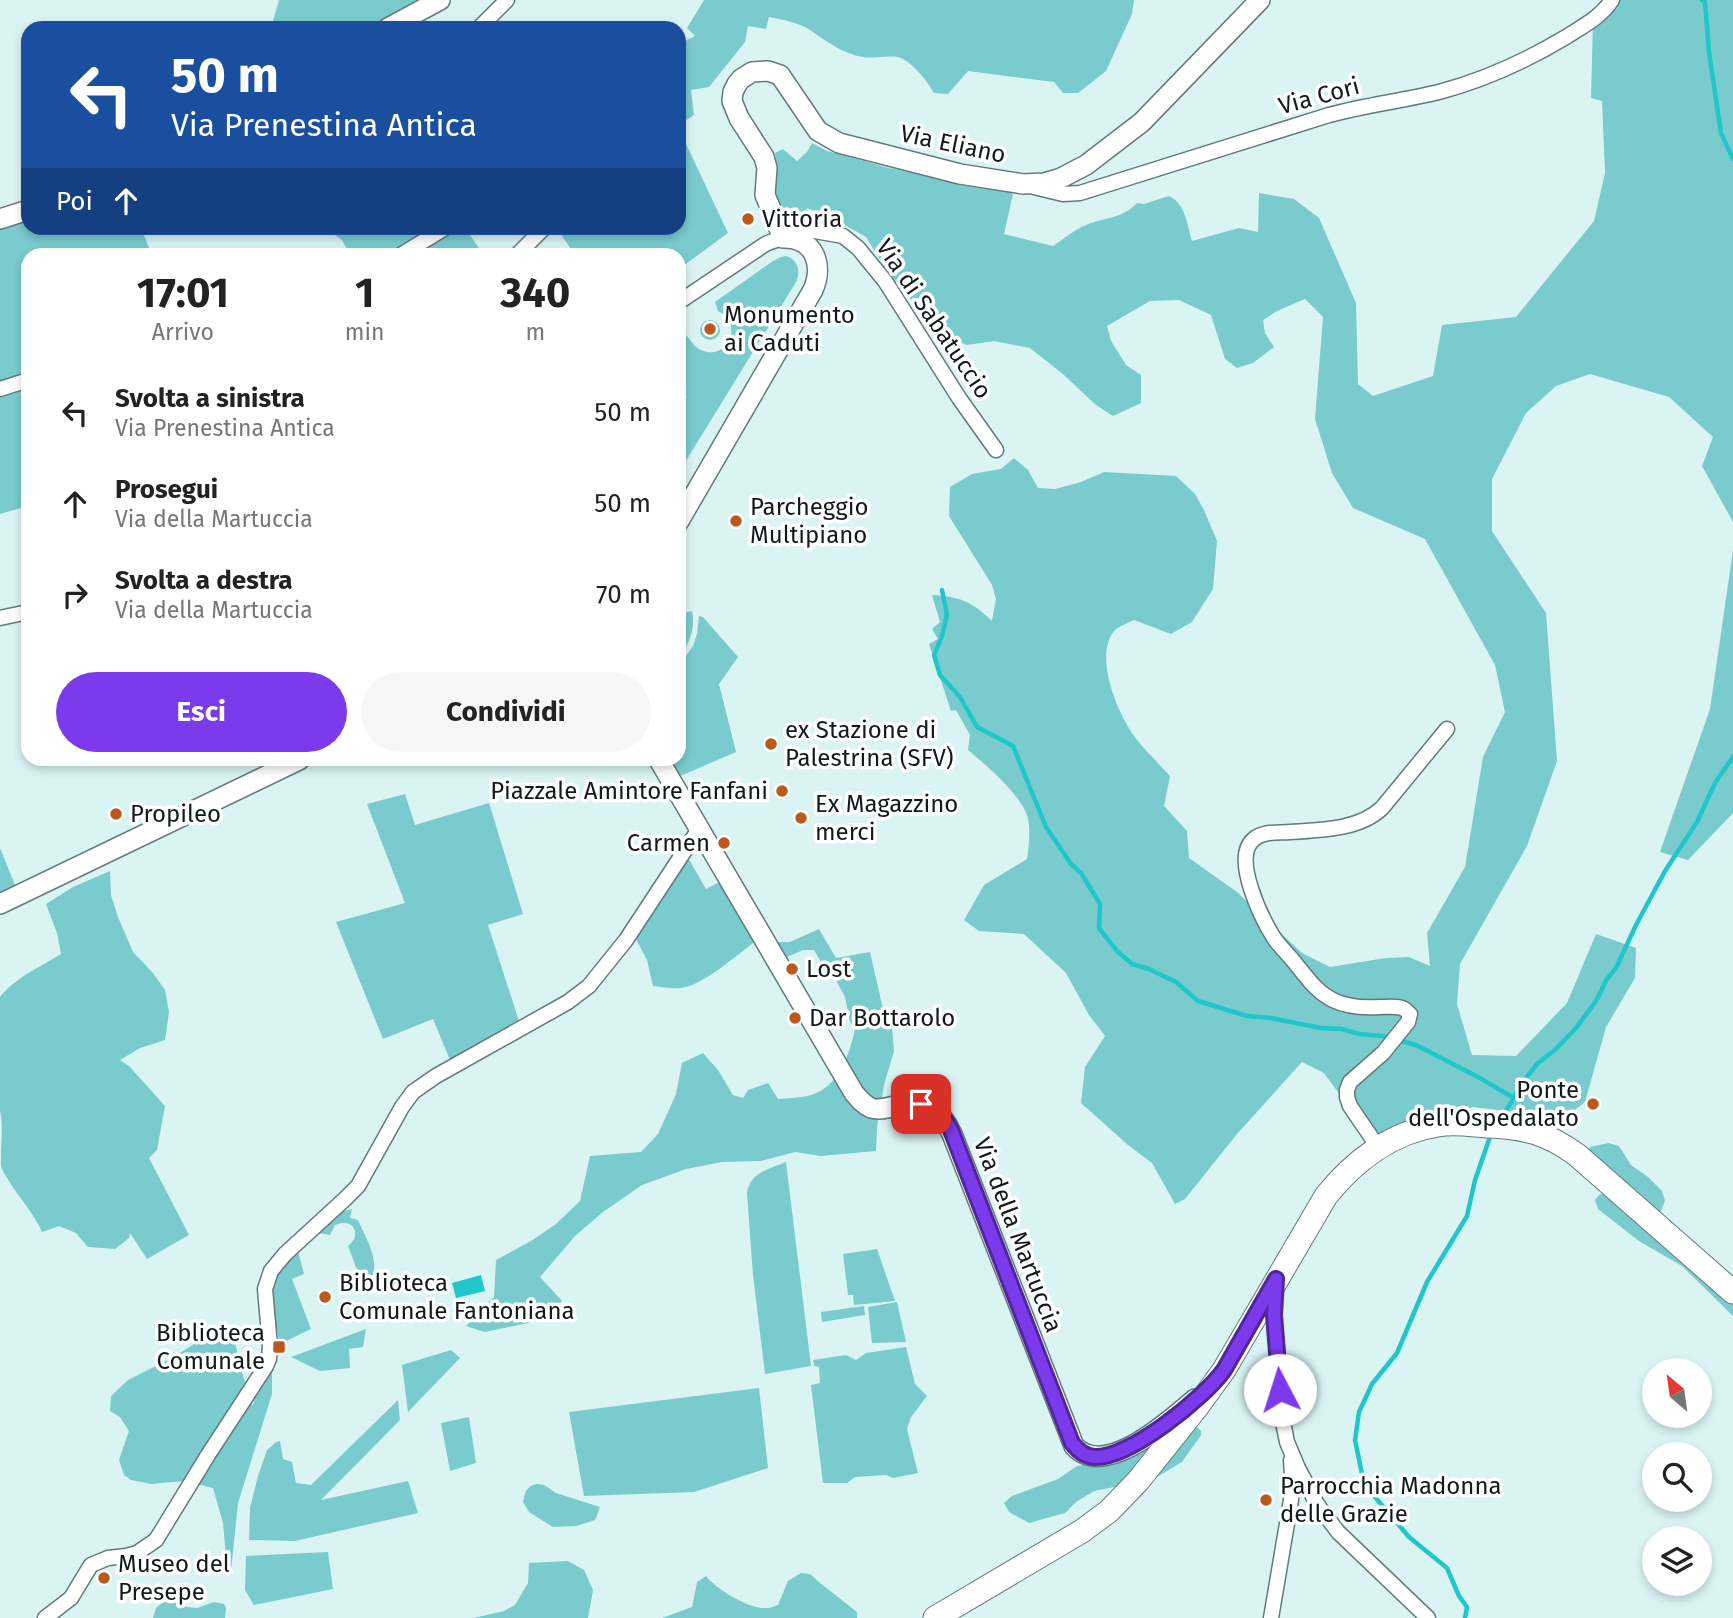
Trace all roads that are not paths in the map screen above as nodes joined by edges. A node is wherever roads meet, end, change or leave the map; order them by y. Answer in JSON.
{"nodes":[{"id":1,"x":440,"y":0,"type":"edge"},
{"id":2,"x":507,"y":0,"type":"edge"},
{"id":3,"x":1260,"y":0,"type":"edge"},
{"id":4,"x":1612,"y":0,"type":"edge"},
{"id":5,"x":401,"y":21,"type":"edge"},
{"id":6,"x":486,"y":21,"type":"edge"},
{"id":7,"x":1023,"y":184,"type":"junction"},
{"id":8,"x":21,"y":212,"type":"edge"},
{"id":9,"x":0,"y":219,"type":"edge"},
{"id":10,"x":434,"y":235,"type":"edge"},
{"id":11,"x":537,"y":235,"type":"edge"},
{"id":12,"x":789,"y":238,"type":"junction"},
{"id":13,"x":412,"y":248,"type":"edge"},
{"id":14,"x":524,"y":248,"type":"edge"},
{"id":15,"x":686,"y":297,"type":"edge"},
{"id":16,"x":21,"y":382,"type":"edge"},
{"id":17,"x":0,"y":389,"type":"edge"},
{"id":18,"x":996,"y":450,"type":"dead end"},
{"id":19,"x":686,"y":510,"type":"edge"},
{"id":20,"x":21,"y":614,"type":"edge"},
{"id":21,"x":0,"y":618,"type":"edge"},
{"id":22,"x":1447,"y":729,"type":"dead end"},
{"id":23,"x":287,"y":766,"type":"edge"},
{"id":24,"x":662,"y":766,"type":"edge"},
{"id":25,"x":699,"y":829,"type":"junction"},
{"id":26,"x":0,"y":904,"type":"edge"},
{"id":27,"x":1378,"y":1147,"type":"junction"},
{"id":28,"x":1276,"y":1279,"type":"junction"},
{"id":29,"x":1733,"y":1292,"type":"edge"},
{"id":30,"x":1216,"y":1381,"type":"junction"},
{"id":31,"x":1286,"y":1442,"type":"junction"},
{"id":32,"x":45,"y":1618,"type":"edge"},
{"id":33,"x":935,"y":1618,"type":"edge"},
{"id":34,"x":1271,"y":1618,"type":"edge"},
{"id":35,"x":1428,"y":1618,"type":"edge"}],
"edges":[{"from":1,"to":5,"type":"street"},
{"from":2,"to":6,"type":"street"},
{"from":3,"to":7,"type":"street","name":"Via Eliano"},
{"from":4,"to":7,"type":"street","name":"Via Cori"},
{"from":7,"to":12,"type":"street","name":"Via Eliano"},
{"from":8,"to":9,"type":"street"},
{"from":10,"to":13,"type":"street"},
{"from":11,"to":14,"type":"street"},
{"from":12,"to":15,"type":"street","name":"Via di Sabatuccio"},
{"from":12,"to":18,"type":"street","name":"Via di Sabatuccio"},
{"from":12,"to":19,"type":"street"},
{"from":16,"to":17,"type":"street"},
{"from":20,"to":21,"type":"street"},
{"from":22,"to":27,"type":"street"},
{"from":23,"to":26,"type":"street"},
{"from":24,"to":25,"type":"street"},
{"from":25,"to":30,"type":"street","name":"Via della Martuccia"},
{"from":25,"to":32,"type":"street"},
{"from":27,"to":28,"type":"main road"},
{"from":27,"to":29,"type":"main road"},
{"from":28,"to":30,"type":"main road"},
{"from":28,"to":31,"type":"street"},
{"from":30,"to":33,"type":"main road"},
{"from":31,"to":34,"type":"street"},
{"from":31,"to":35,"type":"street"}]}
